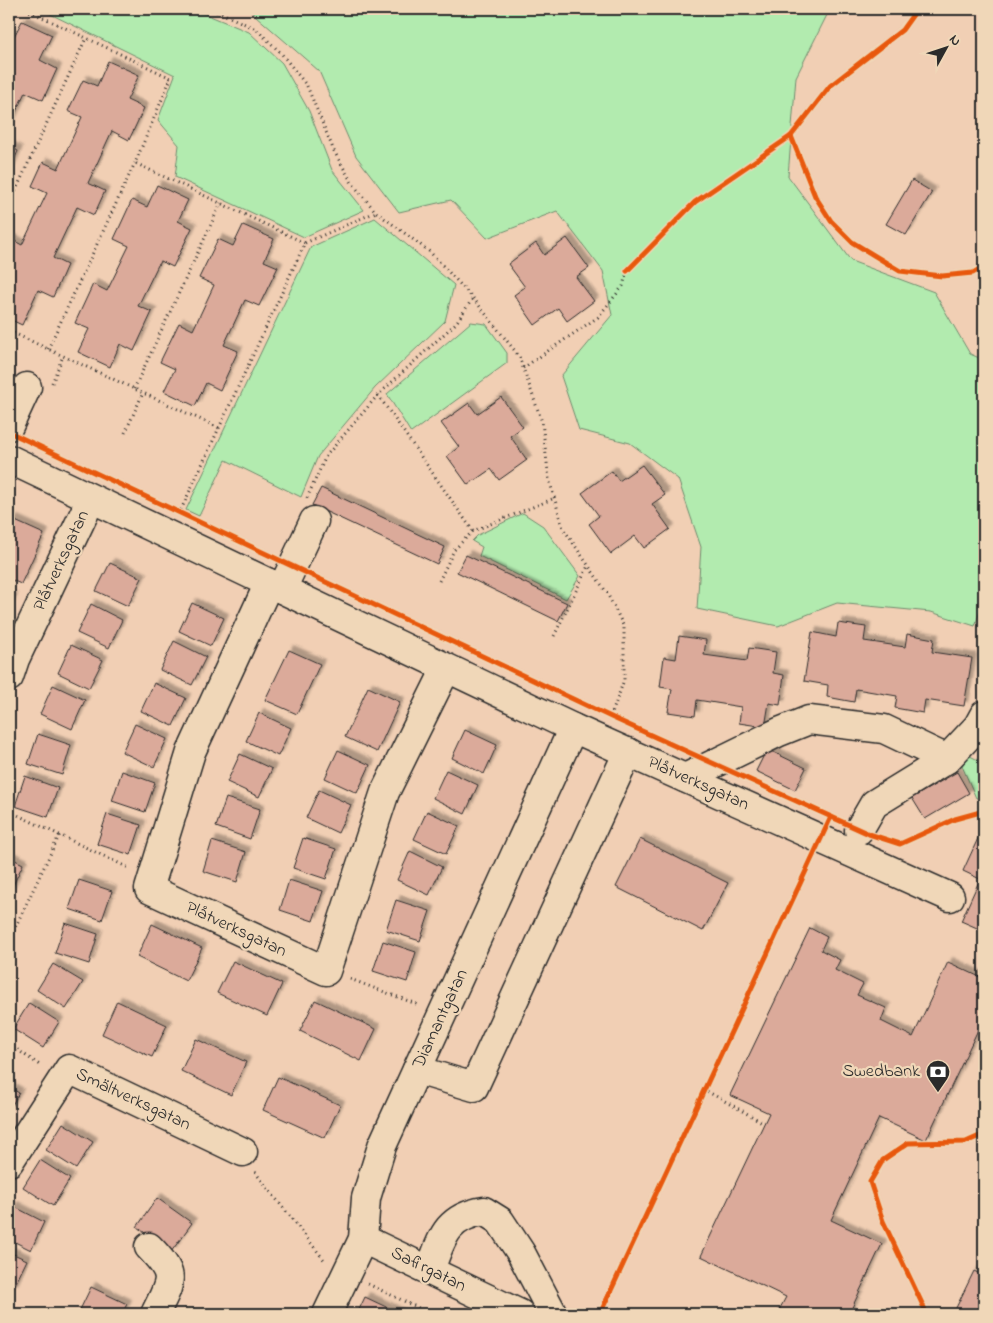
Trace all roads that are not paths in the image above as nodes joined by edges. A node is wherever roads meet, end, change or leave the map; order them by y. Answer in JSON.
{"nodes":[{"id":1,"x":38,"y":387,"type":"road end"},
{"id":2,"x":9,"y":426,"type":"edge"},
{"id":3,"x":9,"y":459,"type":"edge"},
{"id":4,"x":91,"y":499,"type":"junction"},
{"id":5,"x":308,"y":513,"type":"road end"},
{"id":6,"x":275,"y":586,"type":"junction"},
{"id":7,"x":446,"y":668,"type":"junction"},
{"id":8,"x":9,"y":677,"type":"edge"},
{"id":9,"x":984,"y":715,"type":"edge"},
{"id":10,"x":573,"y":728,"type":"junction"},
{"id":11,"x":628,"y":752,"type":"junction"},
{"id":12,"x":947,"y":759,"type":"junction"},
{"id":13,"x":685,"y":778,"type":"junction"},
{"id":14,"x":859,"y":830,"type":"dead end"},
{"id":15,"x":950,"y":897,"type":"dead end"},
{"id":16,"x":417,"y":1070,"type":"junction"},
{"id":17,"x":242,"y":1152,"type":"road end"},
{"id":18,"x":9,"y":1162,"type":"edge"},
{"id":19,"x":363,"y":1239,"type":"junction"},
{"id":20,"x":149,"y":1247,"type":"dead end"},
{"id":21,"x":430,"y":1270,"type":"junction"},
{"id":22,"x":155,"y":1314,"type":"edge"},
{"id":23,"x":327,"y":1314,"type":"edge"},
{"id":24,"x":520,"y":1314,"type":"edge"},
{"id":25,"x":553,"y":1314,"type":"edge"}],
"edges":[{"from":1,"to":2,"type":"street"},
{"from":3,"to":4,"type":"street","name":"Plåtverksgatan"},
{"from":4,"to":6,"type":"street","name":"Plåtverksgatan"},
{"from":4,"to":8,"type":"street","name":"Plåtverksgatan"},
{"from":5,"to":6,"type":"street"},
{"from":6,"to":7,"type":"street","name":"Plåtverksgatan"},
{"from":6,"to":7,"type":"street","name":"Plåtverksgatan"},
{"from":7,"to":10,"type":"street","name":"Plåtverksgatan"},
{"from":9,"to":12,"type":"street"},
{"from":10,"to":11,"type":"street","name":"Plåtverksgatan"},
{"from":10,"to":16,"type":"street","name":"Diamantgatan"},
{"from":11,"to":13,"type":"street","name":"Plåtverksgatan"},
{"from":11,"to":16,"type":"street"},
{"from":12,"to":13,"type":"street"},
{"from":12,"to":14,"type":"street"},
{"from":13,"to":15,"type":"street","name":"Plåtverksgatan"},
{"from":16,"to":19,"type":"street","name":"Diamantgatan"},
{"from":17,"to":18,"type":"street","name":"Smältverksgatan"},
{"from":19,"to":21,"type":"street","name":"Safirgatan"},
{"from":19,"to":23,"type":"street","name":"Diamantgatan"},
{"from":20,"to":22,"type":"street"},
{"from":21,"to":24,"type":"street","name":"Safirgatan"},
{"from":21,"to":25,"type":"street"}]}
